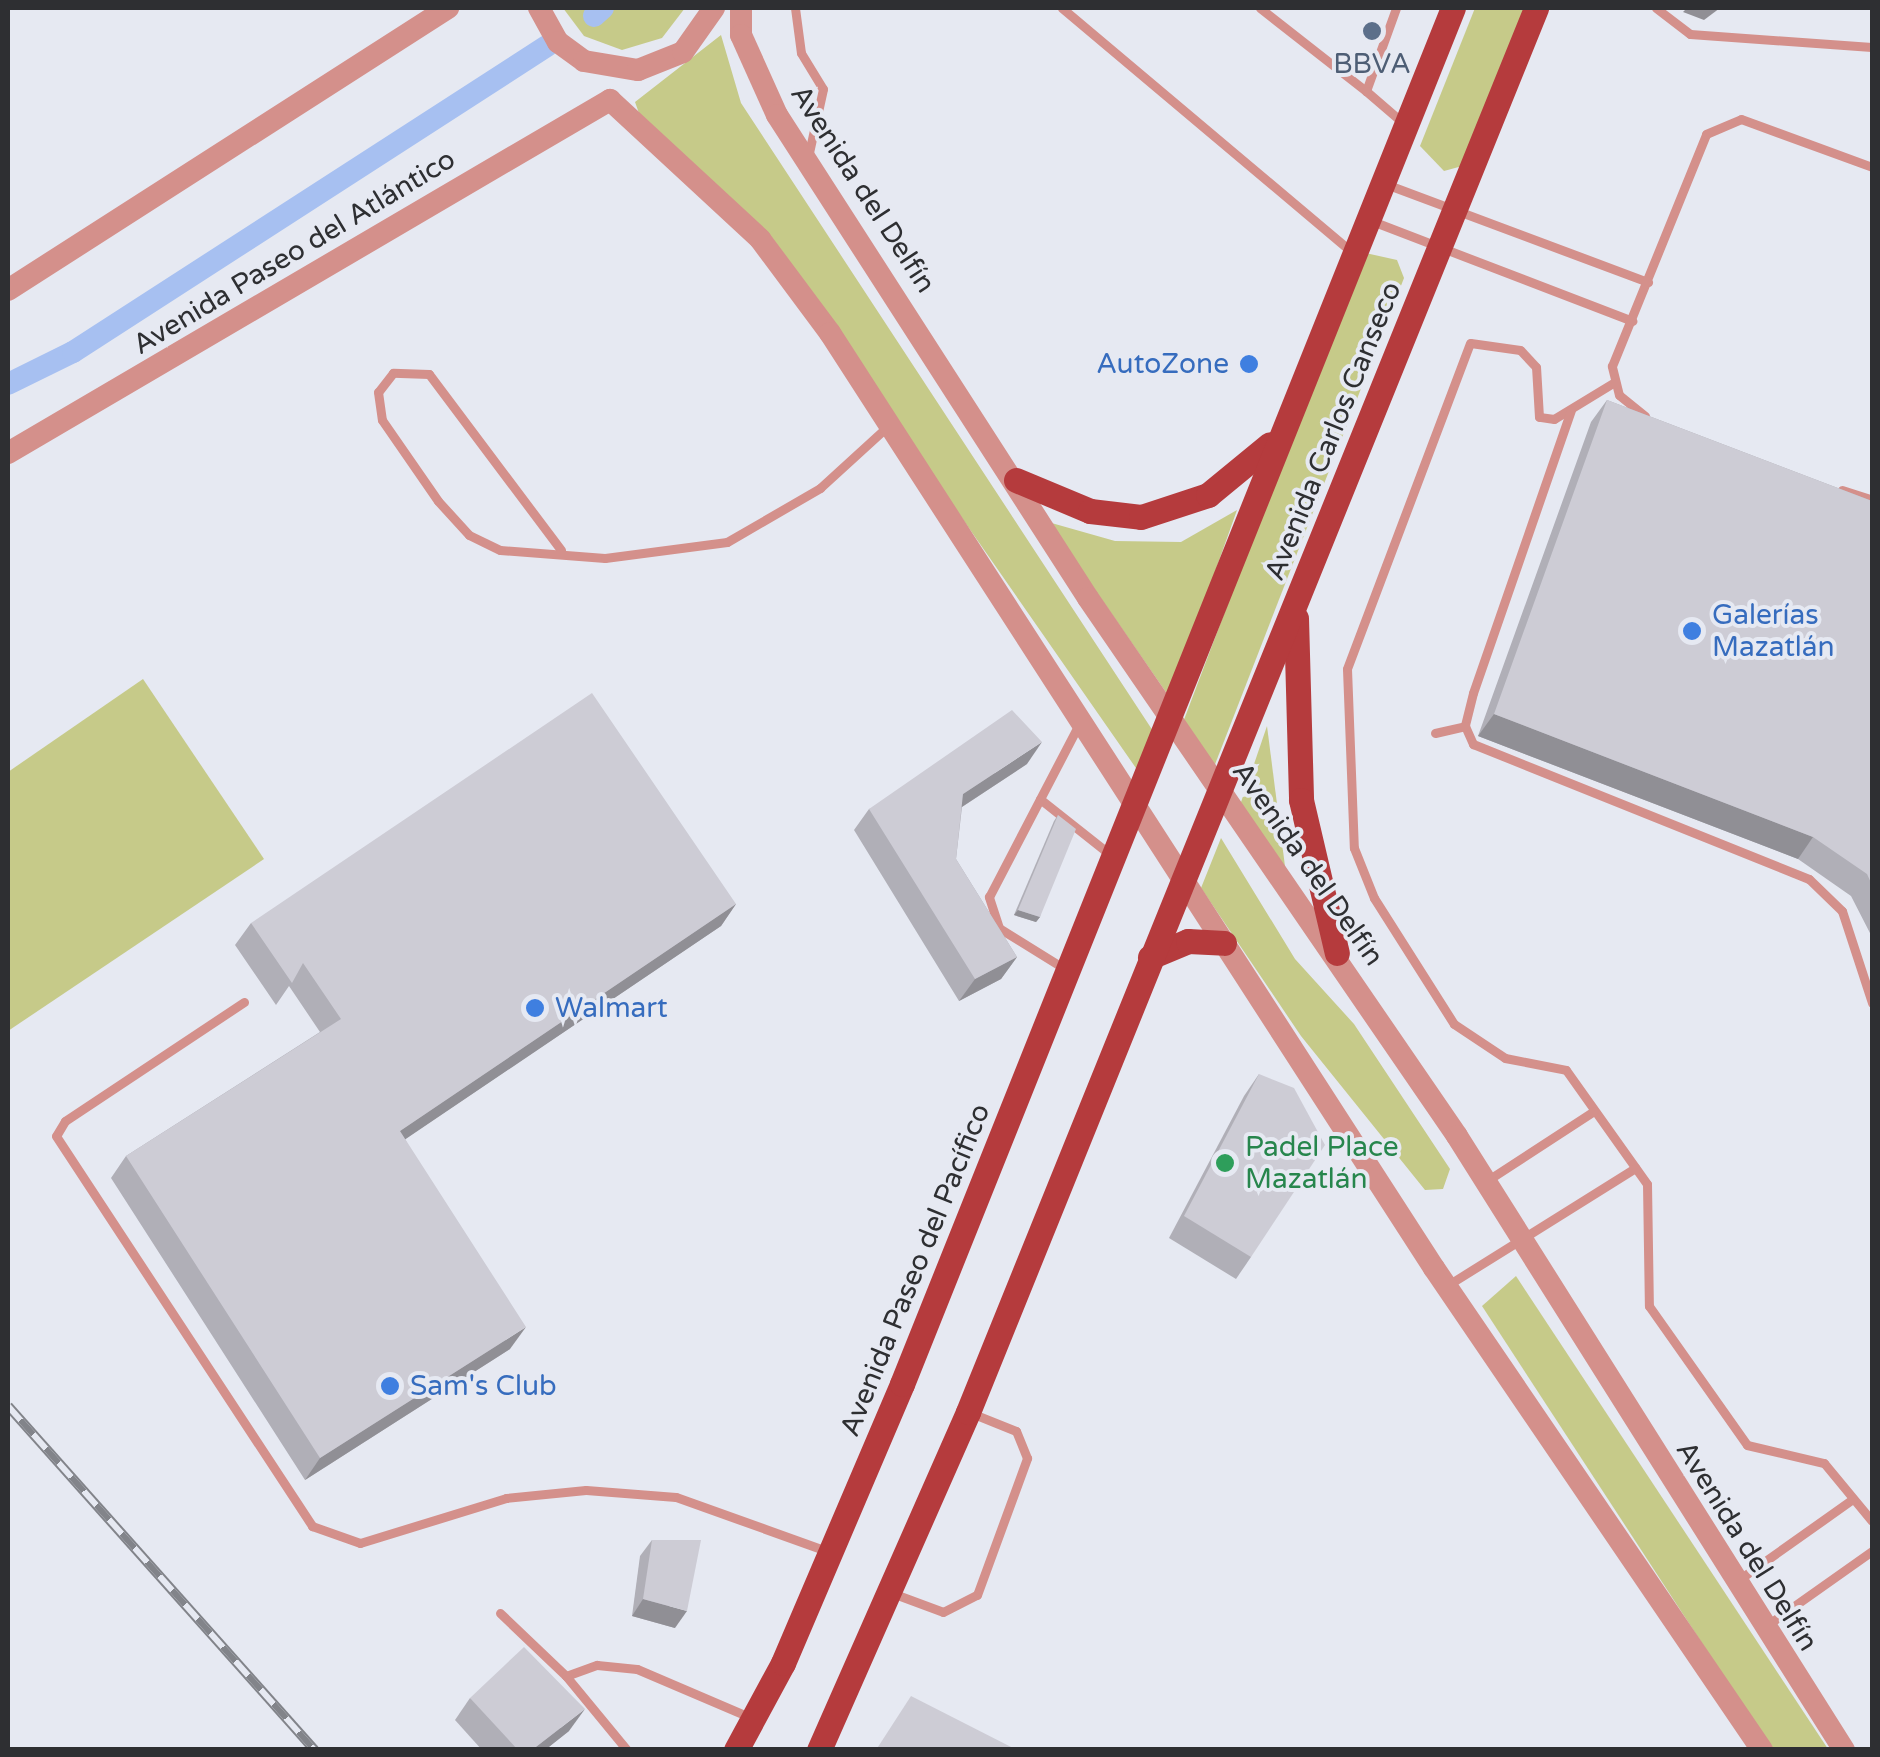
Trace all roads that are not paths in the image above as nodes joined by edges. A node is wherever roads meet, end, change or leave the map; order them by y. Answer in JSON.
{"nodes":[{"id":1,"x":448,"y":8,"type":"edge"},
{"id":2,"x":539,"y":8,"type":"edge"},
{"id":3,"x":714,"y":8,"type":"edge"},
{"id":4,"x":741,"y":8,"type":"edge"},
{"id":5,"x":795,"y":8,"type":"edge"},
{"id":6,"x":1062,"y":8,"type":"edge"},
{"id":7,"x":1260,"y":8,"type":"edge"},
{"id":8,"x":1396,"y":8,"type":"edge"},
{"id":9,"x":1536,"y":8,"type":"edge"},
{"id":10,"x":1656,"y":8,"type":"edge"},
{"id":11,"x":1448,"y":9,"type":"edge"},
{"id":12,"x":1872,"y":46,"type":"edge"},
{"id":13,"x":614,"y":70,"type":"junction"},
{"id":14,"x":1366,"y":91,"type":"junction"},
{"id":15,"x":610,"y":100,"type":"junction"},
{"id":16,"x":1404,"y":123,"type":"junction"},
{"id":17,"x":807,"y":160,"type":"junction"},
{"id":18,"x":1872,"y":167,"type":"edge"},
{"id":19,"x":1378,"y":182,"type":"junction"},
{"id":20,"x":1454,"y":208,"type":"junction"},
{"id":21,"x":1364,"y":218,"type":"junction"},
{"id":22,"x":1439,"y":245,"type":"junction"},
{"id":23,"x":1351,"y":251,"type":"junction"},
{"id":24,"x":1648,"y":282,"type":"junction"},
{"id":25,"x":8,"y":290,"type":"edge"},
{"id":26,"x":1632,"y":321,"type":"junction"},
{"id":27,"x":1614,"y":383,"type":"junction"},
{"id":28,"x":1571,"y":410,"type":"junction"},
{"id":29,"x":890,"y":424,"type":"junction"},
{"id":30,"x":1663,"y":426,"type":"edge"},
{"id":31,"x":1277,"y":437,"type":"junction"},
{"id":32,"x":8,"y":453,"type":"edge"},
{"id":33,"x":1016,"y":480,"type":"junction"},
{"id":34,"x":1819,"y":481,"type":"edge"},
{"id":35,"x":1872,"y":500,"type":"edge"},
{"id":36,"x":561,"y":550,"type":"junction"},
{"id":37,"x":1296,"y":607,"type":"junction"},
{"id":38,"x":1171,"y":715,"type":"junction"},
{"id":39,"x":1081,"y":720,"type":"junction"},
{"id":40,"x":1465,"y":726,"type":"junction"},
{"id":41,"x":1436,"y":733,"type":"dead end"},
{"id":42,"x":1216,"y":787,"type":"junction"},
{"id":43,"x":1040,"y":799,"type":"junction"},
{"id":44,"x":1135,"y":806,"type":"junction"},
{"id":45,"x":1114,"y":857,"type":"junction"},
{"id":46,"x":1183,"y":876,"type":"junction"},
{"id":47,"x":1224,"y":943,"type":"junction"},
{"id":48,"x":1336,"y":953,"type":"junction"},
{"id":49,"x":1150,"y":957,"type":"junction"},
{"id":50,"x":1069,"y":971,"type":"junction"},
{"id":51,"x":244,"y":1002,"type":"dead end"},
{"id":52,"x":1872,"y":1002,"type":"edge"},
{"id":53,"x":1594,"y":1111,"type":"junction"},
{"id":54,"x":1635,"y":1168,"type":"junction"},
{"id":55,"x":1484,"y":1182,"type":"junction"},
{"id":56,"x":1520,"y":1240,"type":"junction"},
{"id":57,"x":1446,"y":1286,"type":"junction"},
{"id":58,"x":968,"y":1412,"type":"junction"},
{"id":59,"x":1853,"y":1499,"type":"junction"},
{"id":60,"x":1872,"y":1522,"type":"edge"},
{"id":61,"x":1872,"y":1551,"type":"edge"},
{"id":62,"x":829,"y":1552,"type":"junction"},
{"id":63,"x":1734,"y":1582,"type":"junction"},
{"id":64,"x":891,"y":1592,"type":"junction"},
{"id":65,"x":500,"y":1613,"type":"dead end"},
{"id":66,"x":1764,"y":1628,"type":"junction"},
{"id":67,"x":566,"y":1676,"type":"junction"},
{"id":68,"x":755,"y":1719,"type":"junction"},
{"id":69,"x":628,"y":1750,"type":"edge"},
{"id":70,"x":736,"y":1750,"type":"edge"},
{"id":71,"x":819,"y":1750,"type":"edge"},
{"id":72,"x":1762,"y":1750,"type":"edge"},
{"id":73,"x":1844,"y":1750,"type":"edge"}],
"edges":[{"from":1,"to":25,"type":"street"},
{"from":2,"to":13,"type":"street"},
{"from":3,"to":13,"type":"street"},
{"from":4,"to":17,"type":"street","name":"Avenida del Delfín"},
{"from":5,"to":17,"type":"lane"},
{"from":6,"to":23,"type":"lane"},
{"from":7,"to":14,"type":"lane"},
{"from":8,"to":14,"type":"lane"},
{"from":9,"to":20,"type":"main road","name":"Avenida Carlos Canseco"},
{"from":10,"to":12,"type":"lane"},
{"from":11,"to":16,"type":"main road","name":"Avenida Carlos Canseco"},
{"from":13,"to":15,"type":"street"},
{"from":14,"to":16,"type":"lane"},
{"from":15,"to":29,"type":"street"},
{"from":15,"to":32,"type":"street","name":"Avenida Paseo del Atlántico"},
{"from":16,"to":19,"type":"main road","name":"Avenida Carlos Canseco"},
{"from":17,"to":33,"type":"street","name":"Avenida del Delfín"},
{"from":18,"to":24,"type":"lane"},
{"from":19,"to":20,"type":"lane"},
{"from":19,"to":21,"type":"main road","name":"Avenida Carlos Canseco"},
{"from":20,"to":22,"type":"main road","name":"Avenida Carlos Canseco"},
{"from":20,"to":24,"type":"lane"},
{"from":21,"to":22,"type":"lane"},
{"from":21,"to":23,"type":"main road","name":"Avenida Carlos Canseco"},
{"from":22,"to":26,"type":"lane"},
{"from":22,"to":37,"type":"main road","name":"Avenida Carlos Canseco"},
{"from":23,"to":31,"type":"main road","name":"Avenida Carlos Canseco"},
{"from":24,"to":26,"type":"lane"},
{"from":26,"to":27,"type":"lane"},
{"from":27,"to":28,"type":"lane"},
{"from":27,"to":30,"type":"lane"},
{"from":28,"to":40,"type":"lane"},
{"from":28,"to":53,"type":"lane"},
{"from":29,"to":36,"type":"lane"},
{"from":29,"to":39,"type":"street"},
{"from":31,"to":33,"type":"main road"},
{"from":31,"to":38,"type":"main road","name":"Avenida Carlos Canseco"},
{"from":33,"to":38,"type":"street","name":"Avenida del Delfín"},
{"from":34,"to":35,"type":"lane"},
{"from":36,"to":36,"type":"lane"},
{"from":37,"to":42,"type":"main road","name":"Avenida Carlos Canseco"},
{"from":37,"to":48,"type":"main road"},
{"from":38,"to":42,"type":"street","name":"Avenida del Delfín"},
{"from":38,"to":44,"type":"main road","name":"Avenida Carlos Canseco"},
{"from":39,"to":43,"type":"lane"},
{"from":39,"to":44,"type":"street"},
{"from":40,"to":41,"type":"lane"},
{"from":40,"to":52,"type":"lane"},
{"from":42,"to":46,"type":"main road","name":"Avenida Carlos Canseco"},
{"from":42,"to":48,"type":"street","name":"Avenida del Delfín"},
{"from":43,"to":45,"type":"lane"},
{"from":43,"to":50,"type":"lane"},
{"from":44,"to":45,"type":"main road","name":"Avenida Paseo del Pacífico"},
{"from":44,"to":46,"type":"street"},
{"from":45,"to":50,"type":"main road","name":"Avenida Paseo del Pacífico"},
{"from":46,"to":47,"type":"street"},
{"from":46,"to":49,"type":"main road"},
{"from":47,"to":49,"type":"main road"},
{"from":47,"to":57,"type":"street"},
{"from":48,"to":55,"type":"street","name":"Avenida del Delfín"},
{"from":49,"to":58,"type":"main road"},
{"from":50,"to":62,"type":"main road","name":"Avenida Paseo del Pacífico"},
{"from":51,"to":62,"type":"lane"},
{"from":53,"to":54,"type":"lane"},
{"from":53,"to":55,"type":"lane"},
{"from":54,"to":56,"type":"lane"},
{"from":54,"to":59,"type":"lane"},
{"from":55,"to":56,"type":"street","name":"Avenida del Delfín"},
{"from":56,"to":57,"type":"lane"},
{"from":56,"to":63,"type":"street","name":"Avenida del Delfín"},
{"from":57,"to":72,"type":"street"},
{"from":58,"to":64,"type":"main road"},
{"from":58,"to":64,"type":"lane"},
{"from":59,"to":60,"type":"lane"},
{"from":59,"to":63,"type":"lane"},
{"from":61,"to":66,"type":"lane"},
{"from":62,"to":68,"type":"main road","name":"Avenida Paseo del Pacífico"},
{"from":63,"to":66,"type":"street","name":"Avenida del Delfín"},
{"from":64,"to":71,"type":"main road"},
{"from":65,"to":67,"type":"lane"},
{"from":66,"to":73,"type":"street","name":"Avenida del Delfín"},
{"from":67,"to":68,"type":"lane"},
{"from":67,"to":69,"type":"lane"},
{"from":68,"to":70,"type":"main road","name":"Avenida Paseo del Pacífico"}]}
